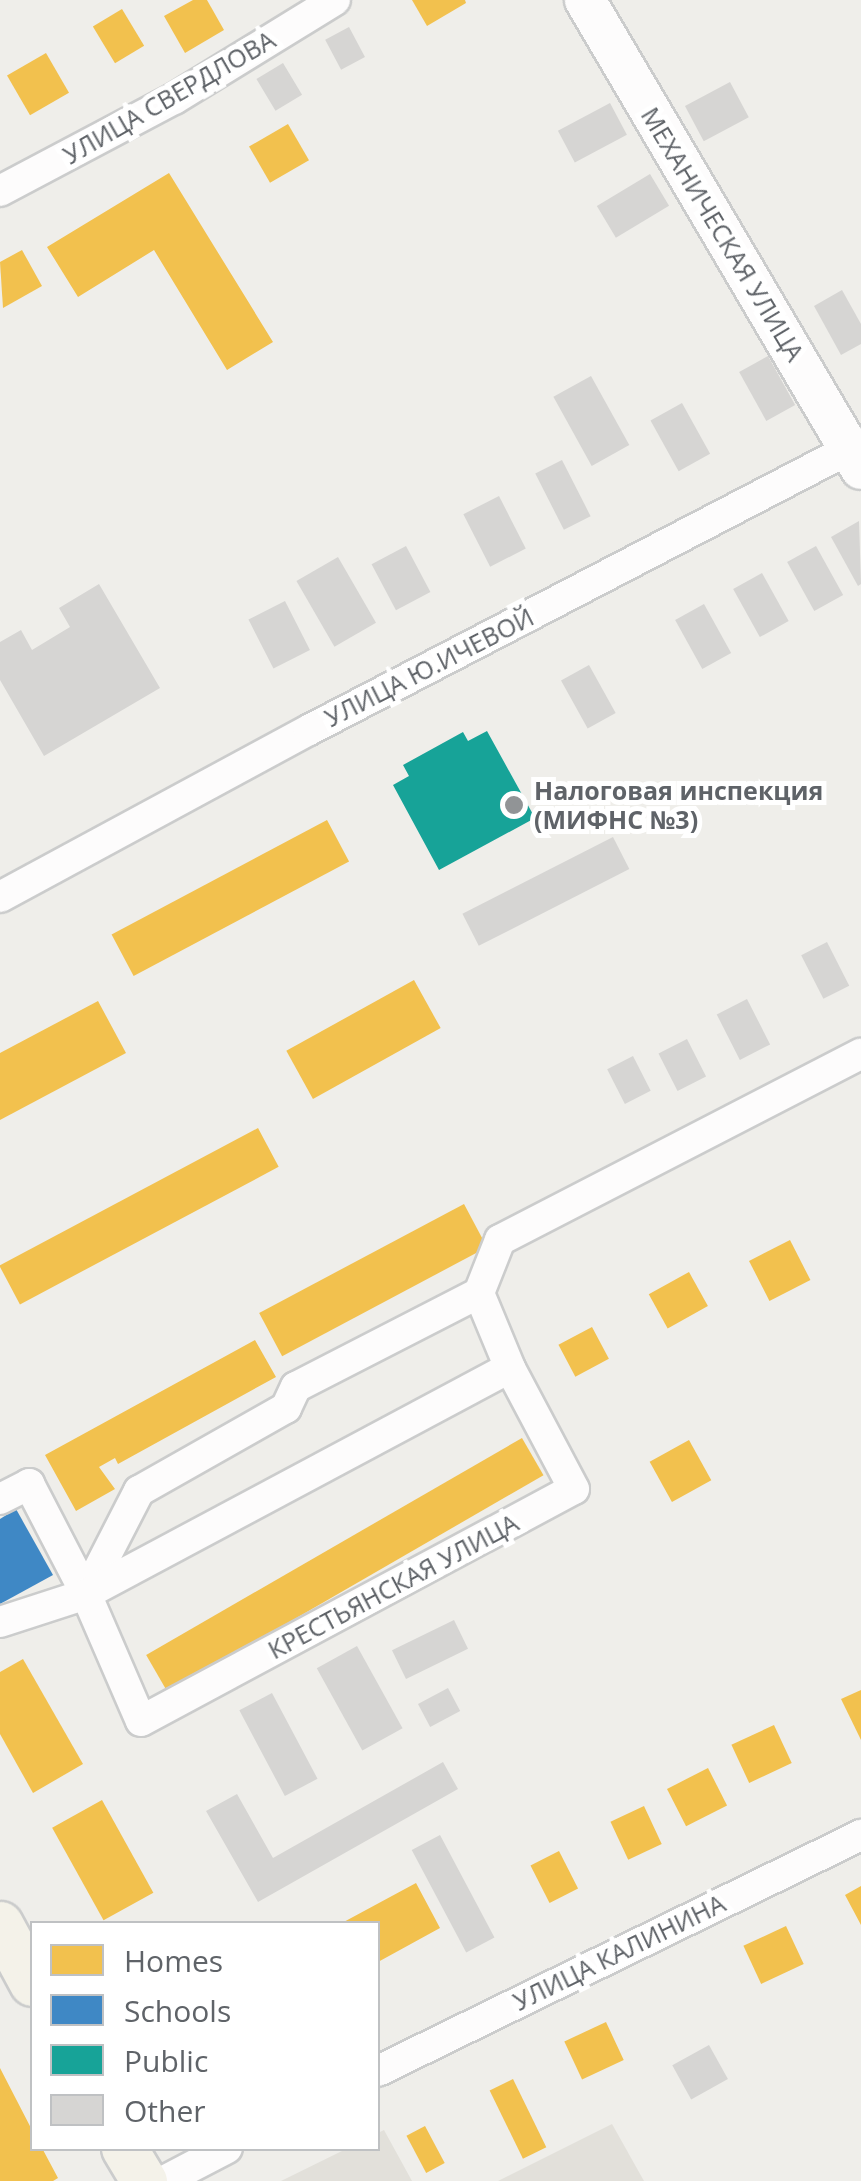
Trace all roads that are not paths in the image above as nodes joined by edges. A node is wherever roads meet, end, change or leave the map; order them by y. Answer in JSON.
{"nodes":[{"id":1,"x":335,"y":0,"type":"edge"},
{"id":2,"x":585,"y":0,"type":"edge"},
{"id":3,"x":0,"y":191,"type":"edge"},
{"id":4,"x":857,"y":454,"type":"edge"},
{"id":5,"x":0,"y":897,"type":"edge"},
{"id":6,"x":861,"y":1054,"type":"edge"},
{"id":7,"x":479,"y":1292,"type":"junction"},
{"id":8,"x":510,"y":1368,"type":"junction"},
{"id":9,"x":0,"y":1499,"type":"edge"},
{"id":10,"x":86,"y":1594,"type":"junction"},
{"id":11,"x":0,"y":1622,"type":"edge"},
{"id":12,"x":861,"y":1835,"type":"edge"},
{"id":13,"x":0,"y":1924,"type":"edge"},
{"id":14,"x":30,"y":1979,"type":"edge"},
{"id":15,"x":380,"y":2070,"type":"edge"},
{"id":16,"x":126,"y":2151,"type":"edge"},
{"id":17,"x":221,"y":2151,"type":"edge"},
{"id":18,"x":144,"y":2181,"type":"edge"},
{"id":19,"x":164,"y":2181,"type":"edge"}],
"edges":[{"from":1,"to":3,"type":"street","name":"УЛИЦА СВЕРДЛОВА"},
{"from":2,"to":4,"type":"street","name":"МЕХАНИЧЕСКАЯ УЛИЦА"},
{"from":4,"to":5,"type":"street","name":"УЛИЦА Ю.ИЧЕВОЙ"},
{"from":6,"to":7,"type":"street"},
{"from":7,"to":8,"type":"street","name":"КРЕСТЬЯНСКАЯ УЛИЦА"},
{"from":7,"to":10,"type":"street"},
{"from":8,"to":10,"type":"street"},
{"from":8,"to":10,"type":"street","name":"КРЕСТЬЯНСКАЯ УЛИЦА"},
{"from":9,"to":10,"type":"street","name":"КРЕСТЬЯНСКАЯ УЛИЦА"},
{"from":10,"to":11,"type":"street"},
{"from":12,"to":15,"type":"street","name":"УЛИЦА КАЛИНИНА"},
{"from":13,"to":14,"type":"main road"},
{"from":16,"to":18,"type":"main road"},
{"from":17,"to":19,"type":"street"}]}
